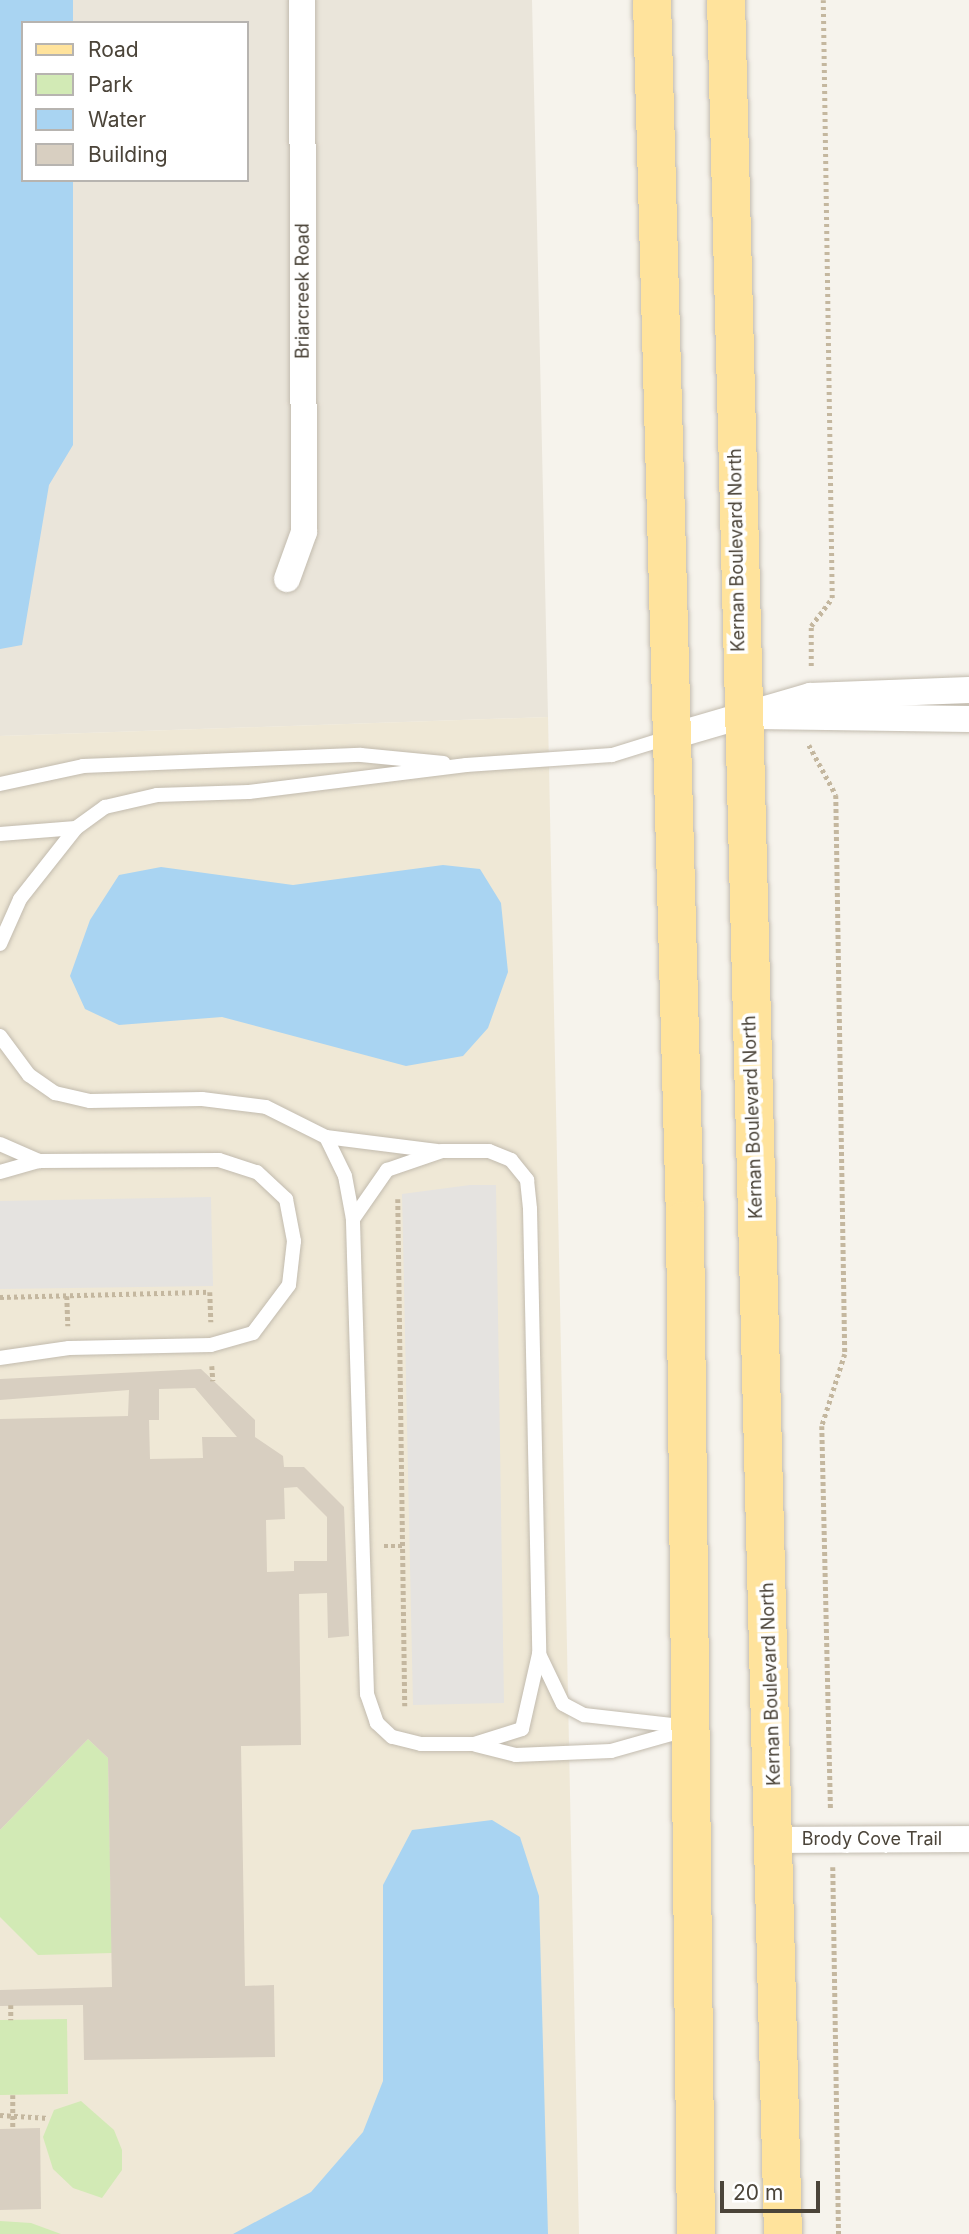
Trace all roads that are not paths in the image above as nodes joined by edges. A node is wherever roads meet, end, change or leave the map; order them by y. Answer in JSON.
{"nodes":[{"id":1,"x":302,"y":0,"type":"edge"},
{"id":2,"x":652,"y":0,"type":"edge"},
{"id":3,"x":726,"y":0,"type":"edge"},
{"id":4,"x":287,"y":579,"type":"dead end"},
{"id":5,"x":969,"y":690,"type":"edge"},
{"id":6,"x":810,"y":709,"type":"junction"},
{"id":7,"x":741,"y":715,"type":"junction"},
{"id":8,"x":969,"y":719,"type":"edge"},
{"id":9,"x":673,"y":736,"type":"junction"},
{"id":10,"x":466,"y":765,"type":"junction"},
{"id":11,"x":0,"y":785,"type":"edge"},
{"id":12,"x":75,"y":828,"type":"junction"},
{"id":13,"x":0,"y":834,"type":"edge"},
{"id":14,"x":0,"y":944,"type":"edge"},
{"id":15,"x":0,"y":1036,"type":"edge"},
{"id":16,"x":326,"y":1137,"type":"junction"},
{"id":17,"x":0,"y":1144,"type":"edge"},
{"id":18,"x":442,"y":1152,"type":"junction"},
{"id":19,"x":39,"y":1161,"type":"junction"},
{"id":20,"x":0,"y":1172,"type":"edge"},
{"id":21,"x":353,"y":1219,"type":"junction"},
{"id":22,"x":0,"y":1358,"type":"edge"},
{"id":23,"x":539,"y":1654,"type":"junction"},
{"id":24,"x":694,"y":1728,"type":"junction"},
{"id":25,"x":474,"y":1744,"type":"junction"},
{"id":26,"x":969,"y":1839,"type":"edge"},
{"id":27,"x":776,"y":1840,"type":"junction"},
{"id":28,"x":696,"y":2234,"type":"edge"},
{"id":29,"x":783,"y":2234,"type":"edge"}],
"edges":[{"from":1,"to":4,"type":"street","name":"Briarcreek Road"},
{"from":2,"to":9,"type":"main road"},
{"from":3,"to":7,"type":"main road","name":"Kernan Boulevard North"},
{"from":5,"to":6,"type":"street"},
{"from":6,"to":7,"type":"street"},
{"from":6,"to":8,"type":"street"},
{"from":7,"to":9,"type":"street"},
{"from":7,"to":27,"type":"main road","name":"Kernan Boulevard North"},
{"from":9,"to":10,"type":"lane"},
{"from":9,"to":24,"type":"main road"},
{"from":10,"to":11,"type":"lane"},
{"from":10,"to":12,"type":"lane"},
{"from":12,"to":13,"type":"lane"},
{"from":12,"to":14,"type":"lane"},
{"from":15,"to":16,"type":"lane"},
{"from":16,"to":18,"type":"lane"},
{"from":16,"to":21,"type":"lane"},
{"from":17,"to":19,"type":"lane"},
{"from":18,"to":21,"type":"lane"},
{"from":18,"to":23,"type":"lane"},
{"from":19,"to":20,"type":"lane"},
{"from":19,"to":22,"type":"lane"},
{"from":21,"to":25,"type":"lane"},
{"from":23,"to":24,"type":"lane"},
{"from":23,"to":25,"type":"lane"},
{"from":24,"to":25,"type":"lane"},
{"from":24,"to":28,"type":"main road"},
{"from":26,"to":27,"type":"street","name":"Brody Cove Trail"},
{"from":27,"to":29,"type":"main road","name":"Kernan Boulevard North"}]}
